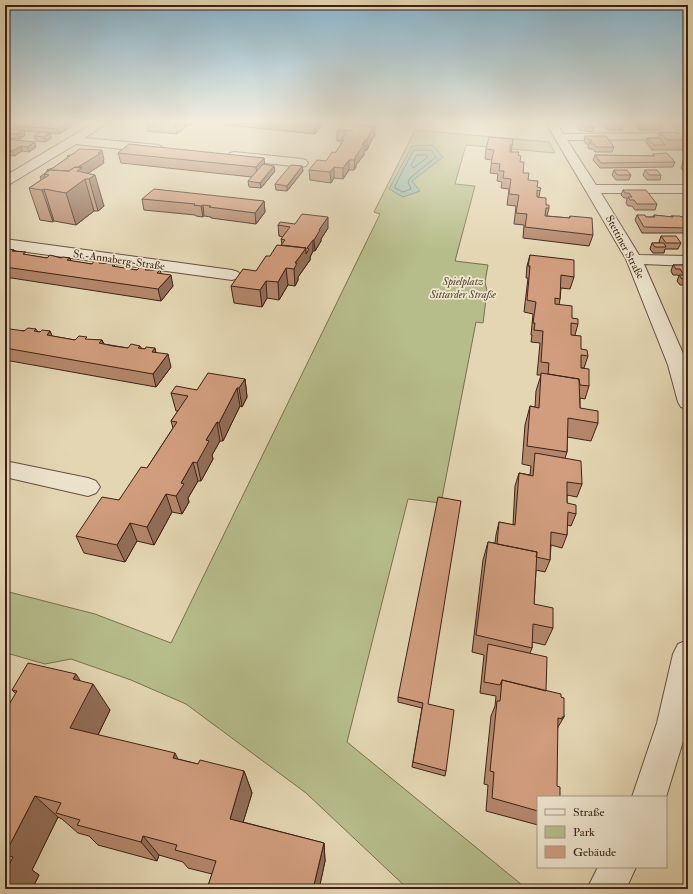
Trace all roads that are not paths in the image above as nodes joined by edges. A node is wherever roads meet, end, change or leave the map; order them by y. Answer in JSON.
{"nodes":[{"id":1,"x":32,"y":165,"type":"edge"},
{"id":2,"x":577,"y":165,"type":"edge"},
{"id":3,"x":5,"y":181,"type":"edge"},
{"id":4,"x":592,"y":189,"type":"junction"},
{"id":5,"x":688,"y":189,"type":"edge"},
{"id":6,"x":5,"y":244,"type":"edge"},
{"id":7,"x":634,"y":259,"type":"junction"},
{"id":8,"x":688,"y":261,"type":"edge"},
{"id":9,"x":232,"y":276,"type":"dead end"},
{"id":10,"x":683,"y":366,"type":"edge"},
{"id":11,"x":688,"y":402,"type":"edge"},
{"id":12,"x":5,"y":469,"type":"edge"},
{"id":13,"x":88,"y":487,"type":"dead end"},
{"id":14,"x":688,"y":654,"type":"edge"},
{"id":15,"x":648,"y":796,"type":"edge"},
{"id":16,"x":617,"y":868,"type":"edge"},
{"id":17,"x":606,"y":889,"type":"edge"}],
"edges":[{"from":1,"to":3,"type":"street"},
{"from":2,"to":4,"type":"street","name":"Stettiner Straße"},
{"from":4,"to":5,"type":"street"},
{"from":4,"to":7,"type":"street","name":"Stettiner Straße"},
{"from":6,"to":9,"type":"street","name":"St.-Annaberg-Straße"},
{"from":7,"to":8,"type":"street"},
{"from":7,"to":10,"type":"street","name":"Stettiner Straße"},
{"from":10,"to":11,"type":"street","name":"Stettiner Straße"},
{"from":12,"to":13,"type":"street"},
{"from":14,"to":15,"type":"street"},
{"from":16,"to":17,"type":"street"}]}
